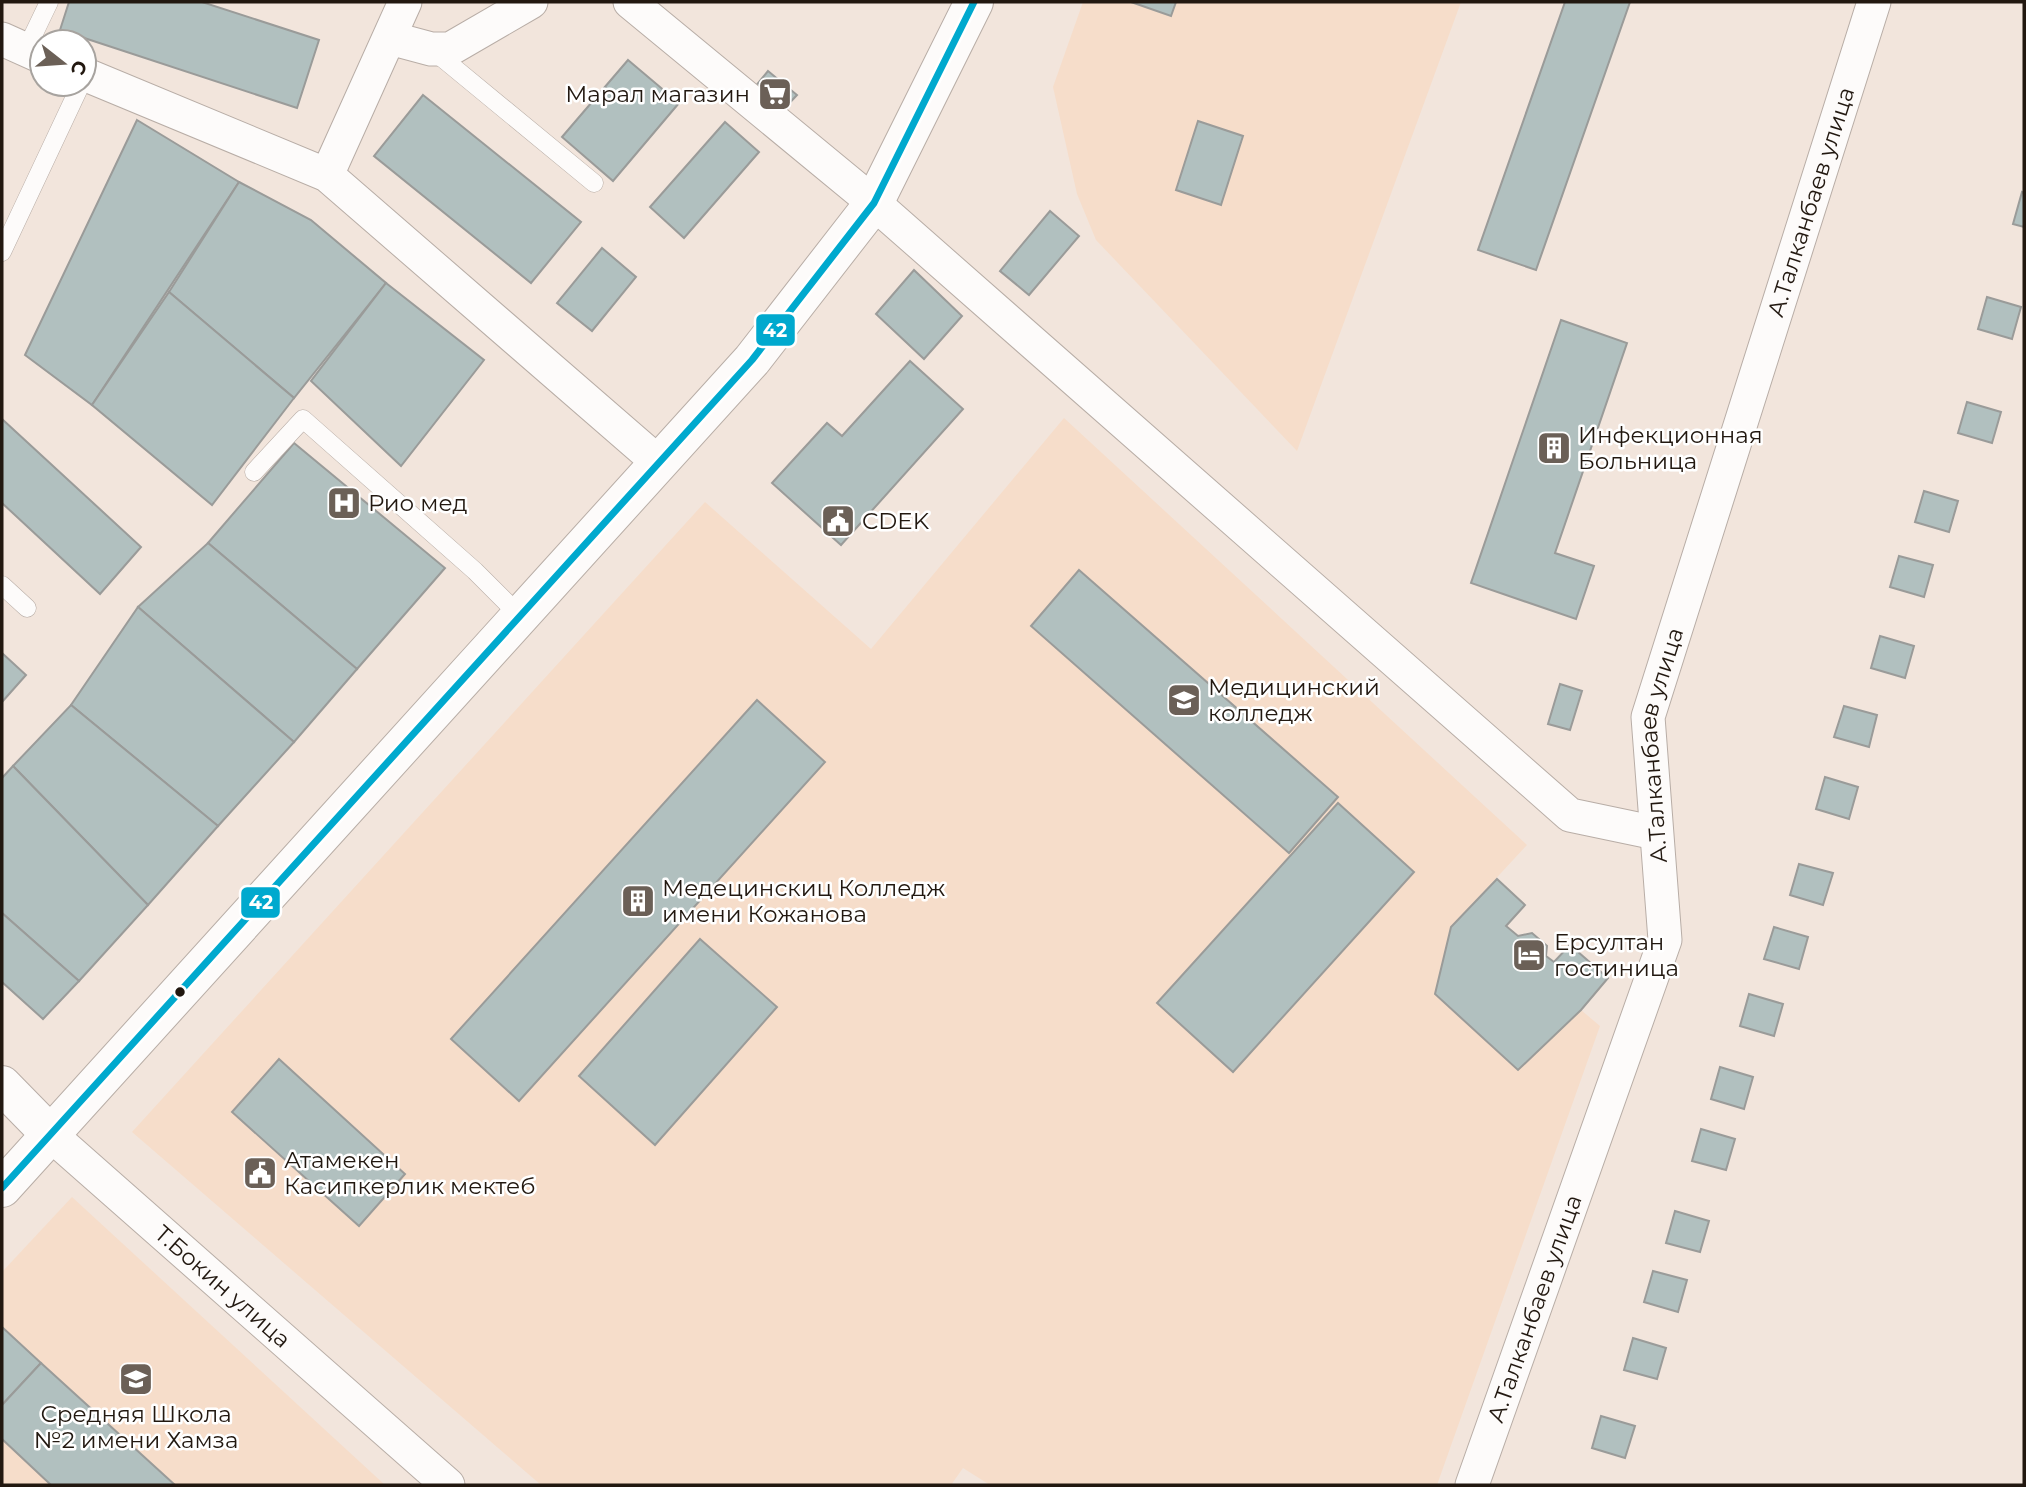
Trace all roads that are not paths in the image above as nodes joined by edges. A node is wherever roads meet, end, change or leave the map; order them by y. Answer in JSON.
{"nodes":[{"id":1,"x":49,"y":2,"type":"edge"},
{"id":2,"x":405,"y":2,"type":"edge"},
{"id":3,"x":531,"y":2,"type":"edge"},
{"id":4,"x":630,"y":2,"type":"edge"},
{"id":5,"x":974,"y":2,"type":"edge"},
{"id":6,"x":1874,"y":2,"type":"edge"},
{"id":7,"x":390,"y":38,"type":"junction"},
{"id":8,"x":23,"y":49,"type":"edge"},
{"id":9,"x":431,"y":49,"type":"junction"},
{"id":10,"x":98,"y":83,"type":"edge"},
{"id":11,"x":74,"y":98,"type":"edge"},
{"id":12,"x":327,"y":175,"type":"junction"},
{"id":13,"x":594,"y":183,"type":"dead end"},
{"id":14,"x":874,"y":203,"type":"junction"},
{"id":15,"x":2,"y":252,"type":"edge"},
{"id":16,"x":659,"y":463,"type":"junction"},
{"id":17,"x":254,"y":472,"type":"dead end"},
{"id":18,"x":2,"y":585,"type":"edge"},
{"id":19,"x":27,"y":608,"type":"dead end"},
{"id":20,"x":520,"y":616,"type":"junction"},
{"id":21,"x":1656,"y":833,"type":"junction"},
{"id":22,"x":2,"y":1085,"type":"edge"},
{"id":23,"x":51,"y":1135,"type":"junction"},
{"id":24,"x":2,"y":1188,"type":"edge"},
{"id":25,"x":448,"y":1485,"type":"edge"},
{"id":26,"x":1472,"y":1485,"type":"edge"}],
"edges":[{"from":1,"to":8,"type":"lane"},
{"from":2,"to":7,"type":"street"},
{"from":3,"to":9,"type":"street"},
{"from":4,"to":14,"type":"street"},
{"from":5,"to":14,"type":"main road"},
{"from":6,"to":21,"type":"street","name":"А.Талканбаев улица"},
{"from":7,"to":9,"type":"street"},
{"from":7,"to":12,"type":"street"},
{"from":9,"to":13,"type":"lane"},
{"from":10,"to":12,"type":"street"},
{"from":11,"to":15,"type":"lane"},
{"from":12,"to":16,"type":"street"},
{"from":14,"to":16,"type":"main road"},
{"from":14,"to":21,"type":"street"},
{"from":16,"to":20,"type":"main road"},
{"from":17,"to":20,"type":"lane"},
{"from":18,"to":19,"type":"lane"},
{"from":20,"to":23,"type":"main road"},
{"from":21,"to":26,"type":"street","name":"А.Талканбаев улица"},
{"from":22,"to":23,"type":"main road","name":"Т.Бокин улица"},
{"from":23,"to":24,"type":"main road"},
{"from":23,"to":25,"type":"street","name":"Т.Бокин улица"}]}
